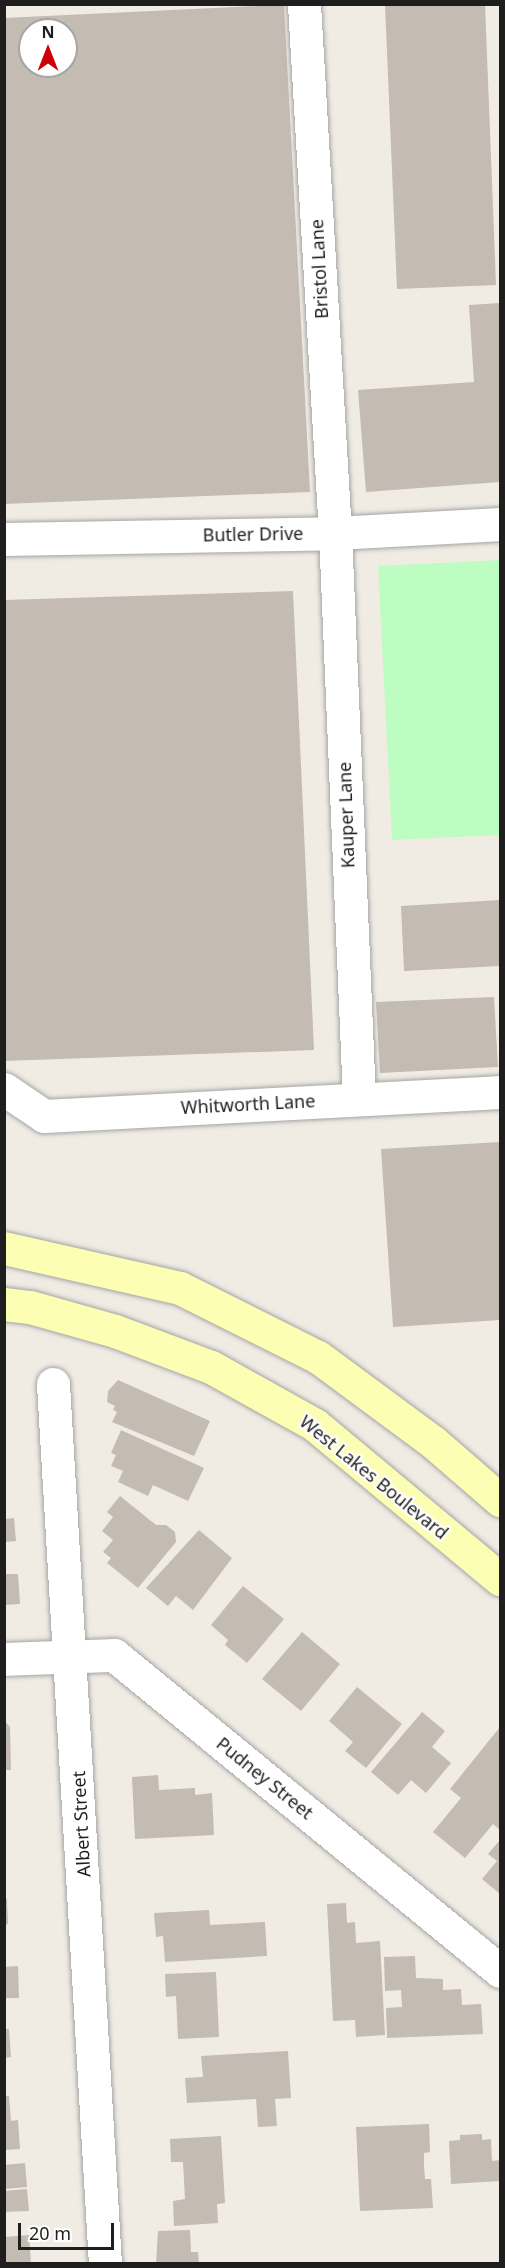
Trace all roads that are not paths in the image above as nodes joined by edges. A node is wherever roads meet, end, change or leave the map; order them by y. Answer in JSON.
{"nodes":[{"id":1,"x":304,"y":4,"type":"edge"},
{"id":2,"x":501,"y":524,"type":"edge"},
{"id":3,"x":335,"y":533,"type":"junction"},
{"id":4,"x":4,"y":539,"type":"edge"},
{"id":5,"x":4,"y":1089,"type":"edge"},
{"id":6,"x":501,"y":1092,"type":"edge"},
{"id":7,"x":360,"y":1098,"type":"junction"},
{"id":8,"x":4,"y":1248,"type":"edge"},
{"id":9,"x":4,"y":1304,"type":"edge"},
{"id":10,"x":53,"y":1384,"type":"dead end"},
{"id":11,"x":501,"y":1500,"type":"edge"},
{"id":12,"x":501,"y":1579,"type":"edge"},
{"id":13,"x":71,"y":1656,"type":"junction"},
{"id":14,"x":4,"y":1659,"type":"edge"},
{"id":15,"x":501,"y":1971,"type":"edge"},
{"id":16,"x":105,"y":2264,"type":"edge"}],
"edges":[{"from":1,"to":3,"type":"street","name":"Bristol Lane"},
{"from":2,"to":3,"type":"street","name":"Butler Drive"},
{"from":3,"to":4,"type":"street","name":"Butler Drive"},
{"from":3,"to":7,"type":"street","name":"Kauper Lane"},
{"from":5,"to":7,"type":"street","name":"Whitworth Lane"},
{"from":6,"to":7,"type":"street","name":"Whitworth Lane"},
{"from":8,"to":11,"type":"main road"},
{"from":9,"to":12,"type":"main road","name":"West Lakes Boulevard"},
{"from":10,"to":13,"type":"street","name":"Albert Street"},
{"from":13,"to":14,"type":"street","name":"Pudney Street"},
{"from":13,"to":15,"type":"street","name":"Pudney Street"},
{"from":13,"to":16,"type":"street","name":"Albert Street"}]}
